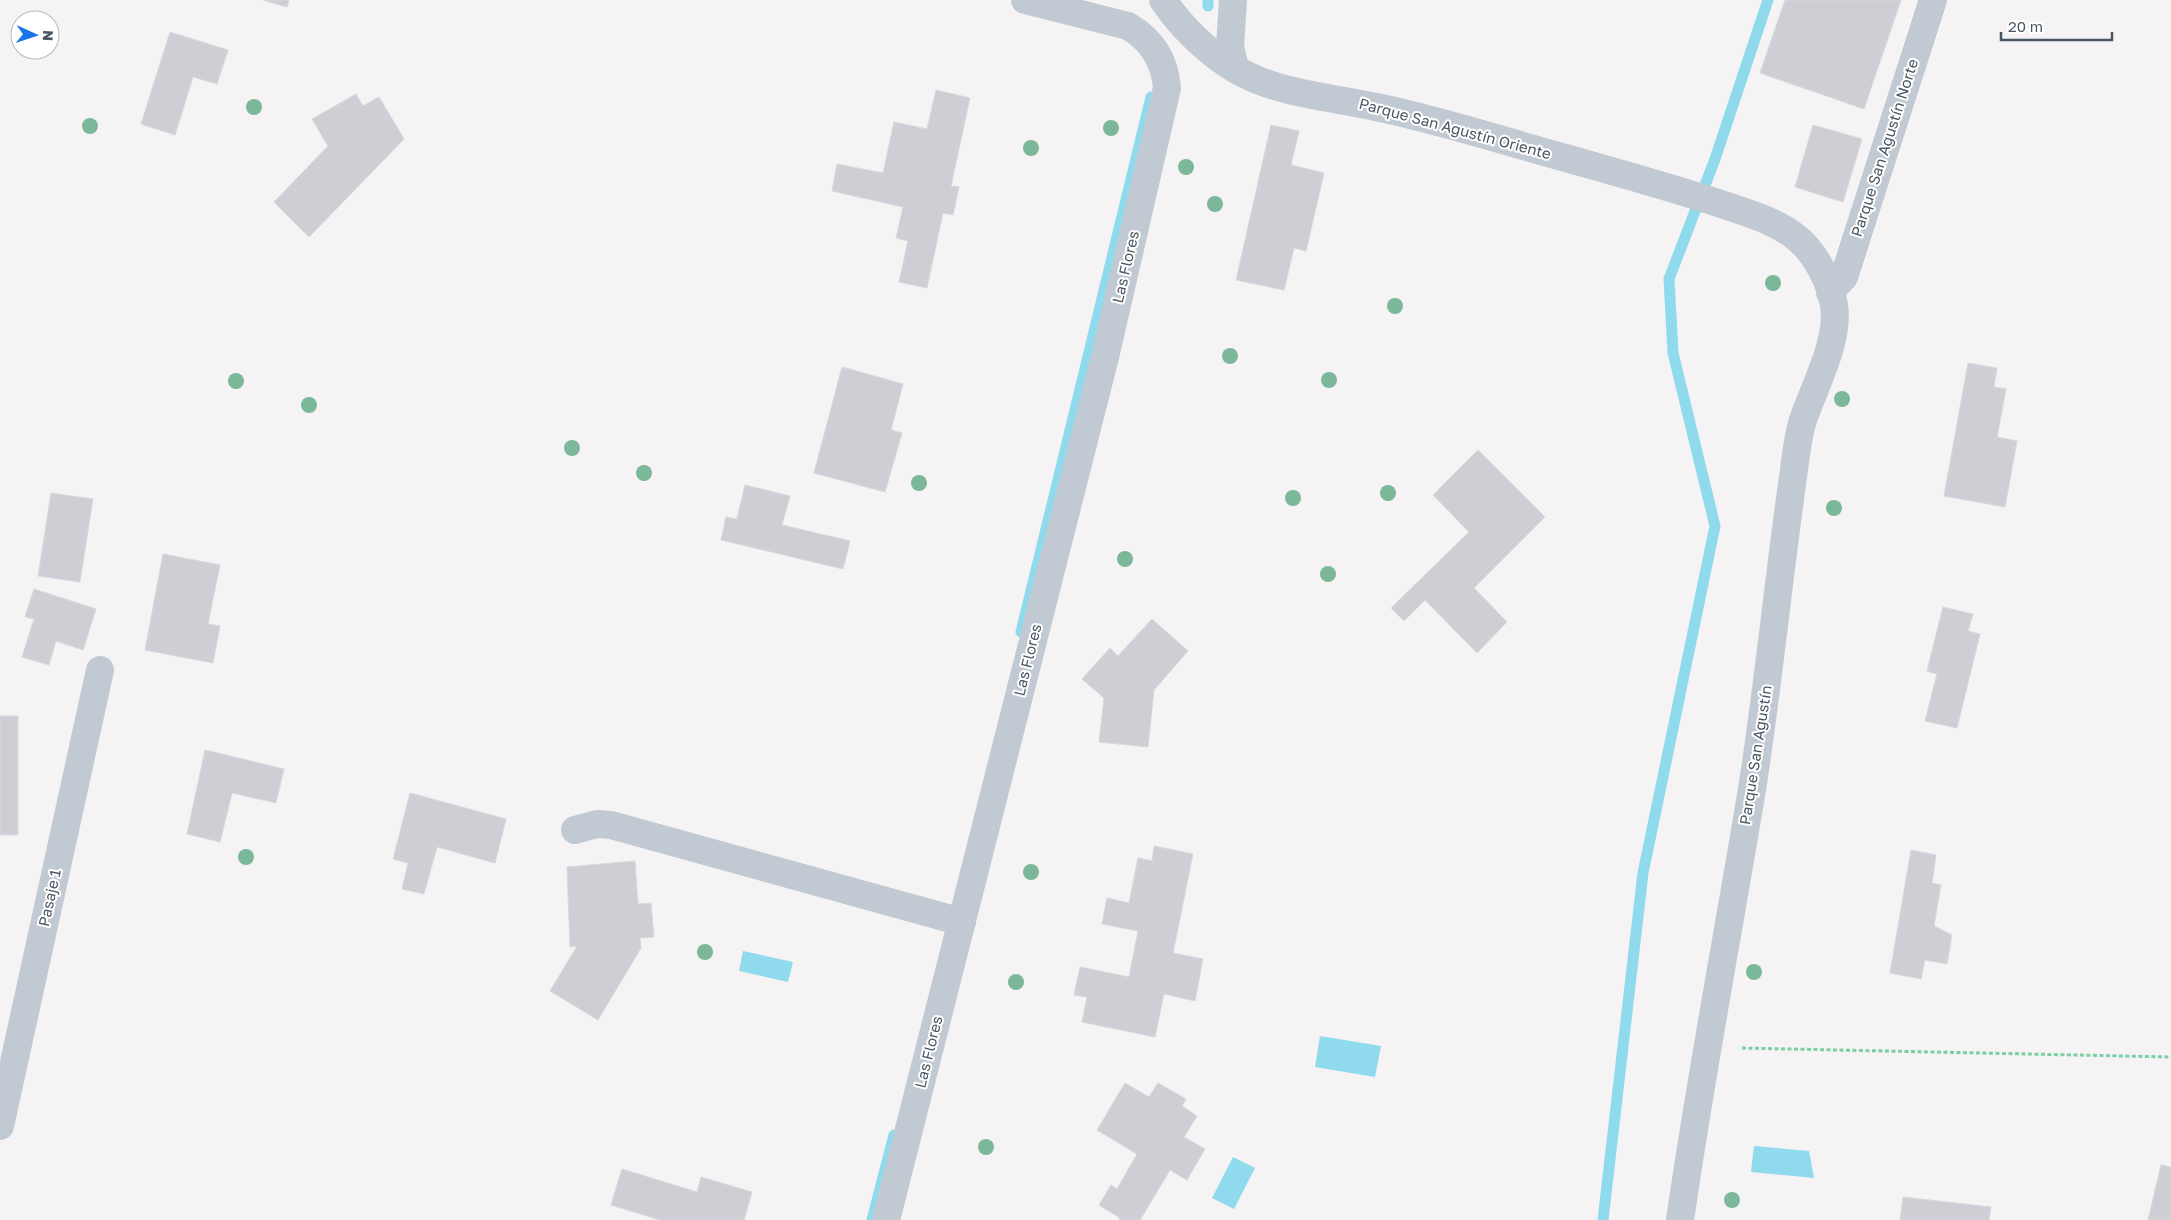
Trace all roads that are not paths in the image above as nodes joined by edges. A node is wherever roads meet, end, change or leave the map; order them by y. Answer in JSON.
{"nodes":[{"id":1,"x":1025,"y":0,"type":"edge"},
{"id":2,"x":1164,"y":0,"type":"edge"},
{"id":3,"x":1234,"y":0,"type":"edge"},
{"id":4,"x":1932,"y":0,"type":"edge"},
{"id":5,"x":1235,"y":69,"type":"junction"},
{"id":6,"x":1830,"y":292,"type":"junction"},
{"id":7,"x":100,"y":670,"type":"dead end"},
{"id":8,"x":575,"y":830,"type":"dead end"},
{"id":9,"x":962,"y":922,"type":"junction"},
{"id":10,"x":0,"y":1126,"type":"edge"},
{"id":11,"x":886,"y":1220,"type":"edge"},
{"id":12,"x":1680,"y":1220,"type":"edge"}],
"edges":[{"from":1,"to":9,"type":"street","name":"Las Flores"},
{"from":2,"to":5,"type":"street","name":"Parque San Agustín Oriente"},
{"from":3,"to":5,"type":"street"},
{"from":4,"to":6,"type":"street","name":"Parque San Agustín Norte"},
{"from":5,"to":6,"type":"street","name":"Parque San Agustín Oriente"},
{"from":6,"to":12,"type":"street","name":"Parque San Agustín"},
{"from":7,"to":10,"type":"street","name":"Pasaje 1"},
{"from":8,"to":9,"type":"street"},
{"from":9,"to":11,"type":"street","name":"Las Flores"}]}
